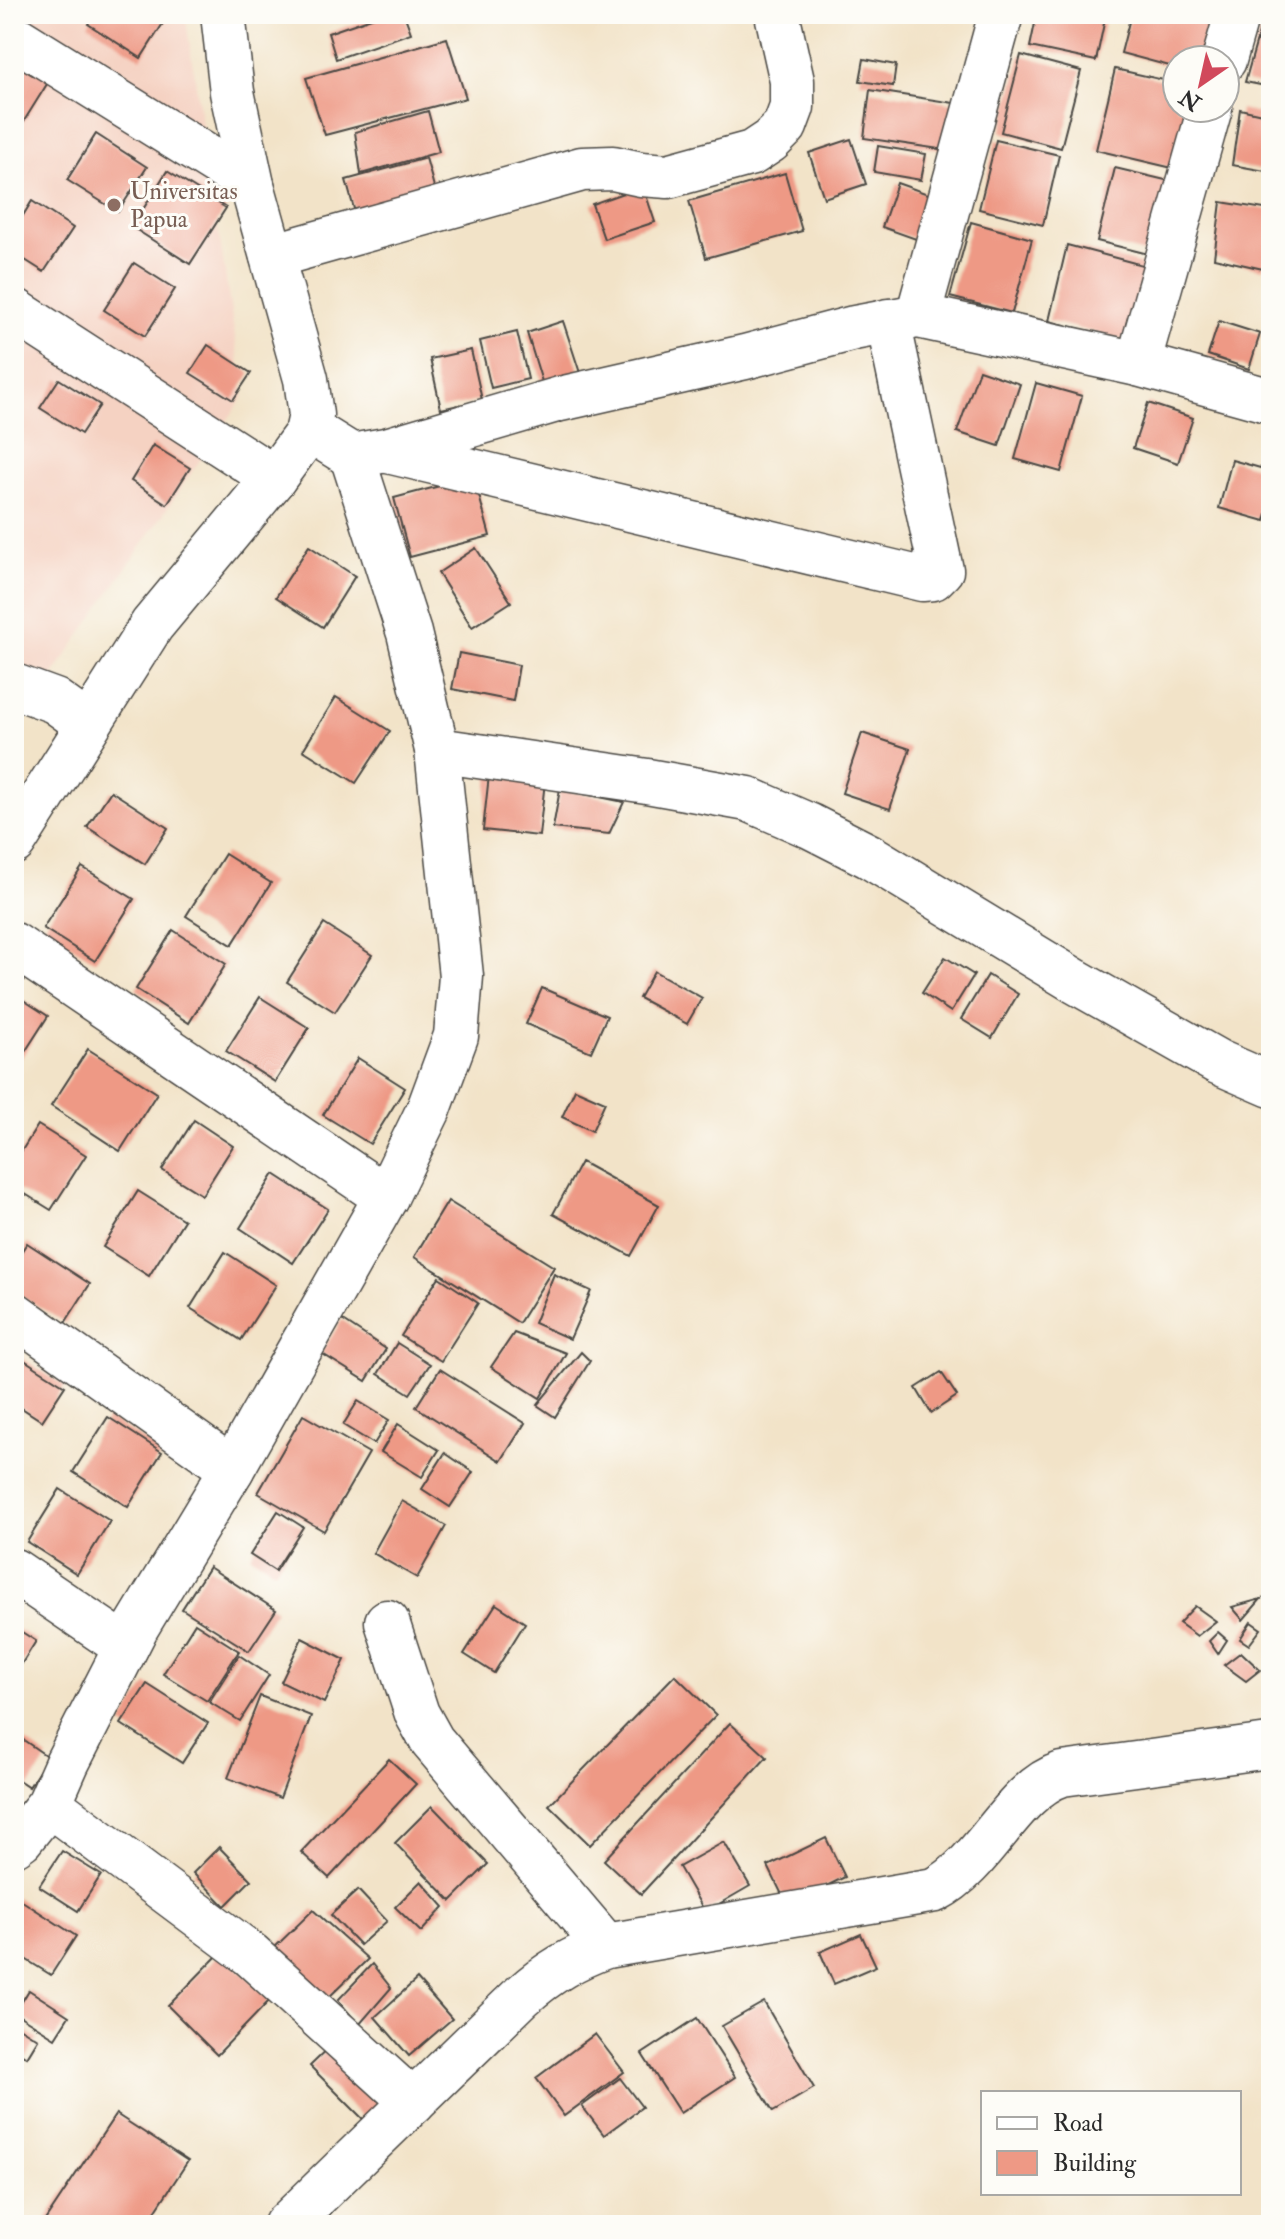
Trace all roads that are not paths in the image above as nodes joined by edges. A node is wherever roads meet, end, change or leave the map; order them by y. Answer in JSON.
{"nodes":[{"id":1,"x":223,"y":14,"type":"edge"},
{"id":2,"x":777,"y":14,"type":"edge"},
{"id":3,"x":1001,"y":14,"type":"edge"},
{"id":4,"x":1237,"y":14,"type":"edge"},
{"id":5,"x":14,"y":37,"type":"edge"},
{"id":6,"x":1229,"y":44,"type":"edge"},
{"id":7,"x":1206,"y":124,"type":"edge"},
{"id":8,"x":252,"y":185,"type":"junction"},
{"id":9,"x":272,"y":256,"type":"junction"},
{"id":10,"x":14,"y":310,"type":"edge"},
{"id":11,"x":903,"y":318,"type":"junction"},
{"id":12,"x":1138,"y":364,"type":"junction"},
{"id":13,"x":1271,"y":401,"type":"edge"},
{"id":14,"x":307,"y":433,"type":"junction"},
{"id":15,"x":369,"y":453,"type":"junction"},
{"id":16,"x":274,"y":478,"type":"junction"},
{"id":17,"x":14,"y":686,"type":"edge"},
{"id":18,"x":87,"y":724,"type":"junction"},
{"id":19,"x":437,"y":750,"type":"junction"},
{"id":20,"x":14,"y":842,"type":"edge"},
{"id":21,"x":14,"y":945,"type":"edge"},
{"id":22,"x":1271,"y":1085,"type":"edge"},
{"id":23,"x":386,"y":1197,"type":"junction"},
{"id":24,"x":14,"y":1314,"type":"edge"},
{"id":25,"x":232,"y":1469,"type":"junction"},
{"id":26,"x":14,"y":1571,"type":"edge"},
{"id":27,"x":387,"y":1622,"type":"dead end"},
{"id":28,"x":126,"y":1647,"type":"junction"},
{"id":29,"x":1269,"y":1746,"type":"dead end"},
{"id":30,"x":49,"y":1804,"type":"junction"},
{"id":31,"x":14,"y":1844,"type":"edge"},
{"id":32,"x":606,"y":1946,"type":"junction"},
{"id":33,"x":413,"y":2102,"type":"junction"},
{"id":34,"x":286,"y":2225,"type":"edge"}],
"edges":[{"from":1,"to":8,"type":"street"},
{"from":2,"to":9,"type":"street"},
{"from":3,"to":11,"type":"street"},
{"from":4,"to":6,"type":"street"},
{"from":5,"to":8,"type":"street"},
{"from":7,"to":12,"type":"street"},
{"from":8,"to":9,"type":"street"},
{"from":9,"to":14,"type":"street"},
{"from":10,"to":16,"type":"street"},
{"from":11,"to":12,"type":"street"},
{"from":11,"to":15,"type":"street"},
{"from":11,"to":15,"type":"street"},
{"from":12,"to":13,"type":"street"},
{"from":14,"to":15,"type":"street"},
{"from":14,"to":16,"type":"street"},
{"from":15,"to":19,"type":"street"},
{"from":16,"to":18,"type":"street"},
{"from":17,"to":18,"type":"street"},
{"from":18,"to":20,"type":"street"},
{"from":19,"to":22,"type":"street"},
{"from":19,"to":23,"type":"street"},
{"from":21,"to":23,"type":"street"},
{"from":23,"to":25,"type":"street"},
{"from":24,"to":25,"type":"street"},
{"from":25,"to":28,"type":"street"},
{"from":26,"to":28,"type":"street"},
{"from":27,"to":32,"type":"street"},
{"from":28,"to":30,"type":"street"},
{"from":29,"to":32,"type":"street"},
{"from":30,"to":31,"type":"street"},
{"from":30,"to":33,"type":"street"},
{"from":32,"to":33,"type":"street"},
{"from":33,"to":34,"type":"street"}]}
